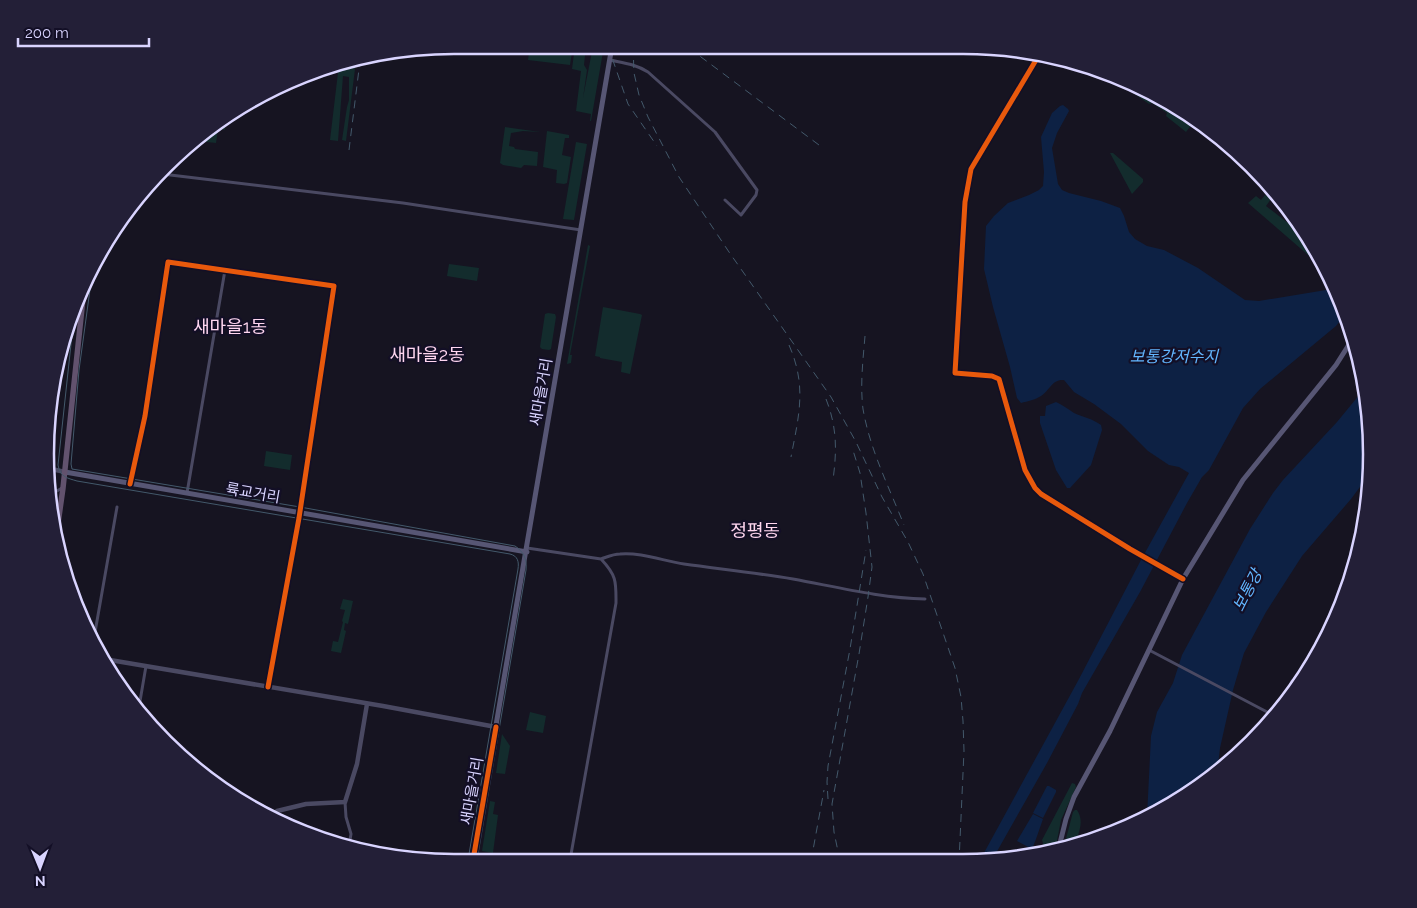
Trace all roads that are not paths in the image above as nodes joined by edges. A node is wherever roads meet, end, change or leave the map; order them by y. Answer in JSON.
{"nodes":[{"id":1,"x":611,"y":54,"type":"edge"},
{"id":2,"x":610,"y":60,"type":"junction"},
{"id":3,"x":1036,"y":60,"type":"edge"},
{"id":4,"x":168,"y":175,"type":"edge"},
{"id":5,"x":725,"y":200,"type":"dead end"},
{"id":6,"x":581,"y":230,"type":"junction"},
{"id":7,"x":225,"y":270,"type":"junction"},
{"id":8,"x":334,"y":286,"type":"joint"},
{"id":9,"x":82,"y":306,"type":"edge"},
{"id":10,"x":1349,"y":345,"type":"edge"},
{"id":11,"x":55,"y":470,"type":"edge"},
{"id":12,"x":65,"y":472,"type":"junction"},
{"id":13,"x":130,"y":484,"type":"junction"},
{"id":14,"x":63,"y":488,"type":"junction"},
{"id":15,"x":56,"y":492,"type":"edge"},
{"id":16,"x":187,"y":494,"type":"junction"},
{"id":17,"x":117,"y":507,"type":"dead end"},
{"id":18,"x":300,"y":514,"type":"junction"},
{"id":19,"x":59,"y":518,"type":"edge"},
{"id":20,"x":527,"y":550,"type":"junction"},
{"id":21,"x":602,"y":559,"type":"junction"},
{"id":22,"x":1183,"y":579,"type":"junction"},
{"id":23,"x":925,"y":599,"type":"dead end"},
{"id":24,"x":95,"y":631,"type":"edge"},
{"id":25,"x":1149,"y":650,"type":"junction"},
{"id":26,"x":111,"y":660,"type":"edge"},
{"id":27,"x":146,"y":666,"type":"junction"},
{"id":28,"x":268,"y":687,"type":"junction"},
{"id":29,"x":139,"y":702,"type":"edge"},
{"id":30,"x":367,"y":704,"type":"junction"},
{"id":31,"x":1268,"y":713,"type":"edge"},
{"id":32,"x":496,"y":727,"type":"junction"},
{"id":33,"x":345,"y":802,"type":"junction"},
{"id":34,"x":276,"y":812,"type":"edge"},
{"id":35,"x":350,"y":841,"type":"edge"},
{"id":36,"x":1060,"y":843,"type":"edge"},
{"id":37,"x":474,"y":854,"type":"edge"},
{"id":38,"x":571,"y":854,"type":"edge"}],
"edges":[{"from":1,"to":2,"type":"main road","name":"새마을거리"},
{"from":2,"to":5,"type":"street"},
{"from":2,"to":6,"type":"main road","name":"새마을거리"},
{"from":3,"to":22,"type":"street"},
{"from":4,"to":6,"type":"street"},
{"from":6,"to":20,"type":"main road","name":"새마을거리"},
{"from":7,"to":8,"type":"street"},
{"from":7,"to":13,"type":"street"},
{"from":7,"to":16,"type":"street"},
{"from":8,"to":18,"type":"street"},
{"from":9,"to":12,"type":"highway"},
{"from":10,"to":22,"type":"main road"},
{"from":11,"to":12,"type":"street","name":"륙교거리"},
{"from":12,"to":13,"type":"main road","name":"륙교거리"},
{"from":12,"to":14,"type":"highway"},
{"from":13,"to":16,"type":"main road","name":"륙교거리"},
{"from":14,"to":15,"type":"street"},
{"from":14,"to":19,"type":"highway"},
{"from":16,"to":18,"type":"main road","name":"륙교거리"},
{"from":17,"to":24,"type":"street"},
{"from":18,"to":20,"type":"main road","name":"륙교거리"},
{"from":18,"to":28,"type":"street"},
{"from":20,"to":21,"type":"street"},
{"from":20,"to":32,"type":"main road","name":"새마을거리"},
{"from":21,"to":23,"type":"street"},
{"from":21,"to":38,"type":"street"},
{"from":22,"to":25,"type":"main road"},
{"from":25,"to":31,"type":"street"},
{"from":25,"to":36,"type":"main road"},
{"from":26,"to":27,"type":"street"},
{"from":27,"to":28,"type":"street"},
{"from":27,"to":29,"type":"street"},
{"from":28,"to":30,"type":"street"},
{"from":30,"to":32,"type":"street"},
{"from":30,"to":33,"type":"street"},
{"from":32,"to":37,"type":"main road","name":"새마을거리"},
{"from":33,"to":34,"type":"street"},
{"from":33,"to":35,"type":"street"}]}
